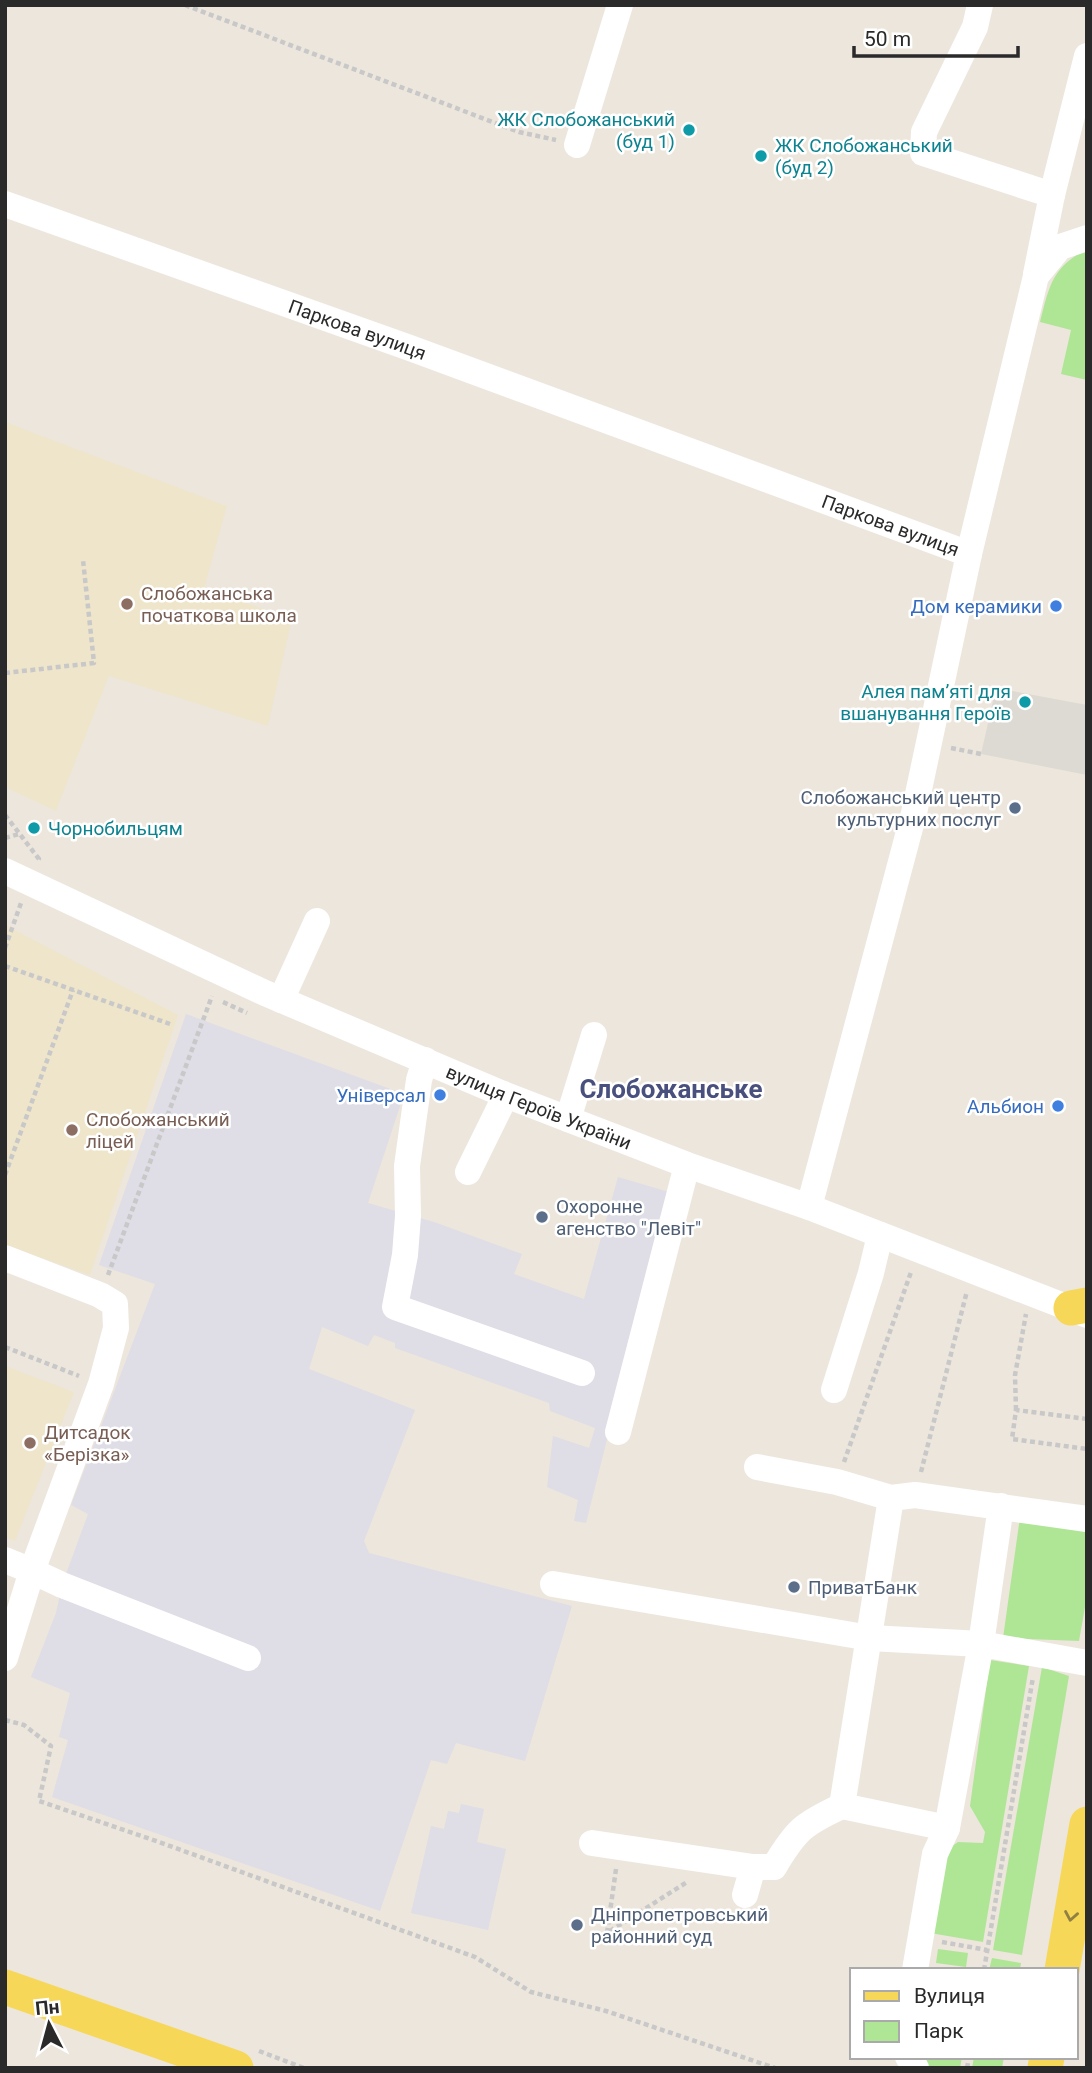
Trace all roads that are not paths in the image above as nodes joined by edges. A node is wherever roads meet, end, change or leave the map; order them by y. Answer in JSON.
{"nodes":[{"id":1,"x":620,"y":5,"type":"edge"},
{"id":2,"x":980,"y":5,"type":"edge"},
{"id":3,"x":1087,"y":56,"type":"edge"},
{"id":4,"x":577,"y":145,"type":"road end"},
{"id":5,"x":1052,"y":195,"type":"junction"},
{"id":6,"x":5,"y":205,"type":"edge"},
{"id":7,"x":1087,"y":239,"type":"edge"},
{"id":8,"x":1036,"y":276,"type":"junction"},
{"id":9,"x":970,"y":554,"type":"junction"},
{"id":10,"x":5,"y":871,"type":"edge"},
{"id":11,"x":317,"y":921,"type":"dead end"},
{"id":12,"x":281,"y":1000,"type":"junction"},
{"id":13,"x":594,"y":1035,"type":"dead end"},
{"id":14,"x":425,"y":1060,"type":"junction"},
{"id":15,"x":503,"y":1094,"type":"junction"},
{"id":16,"x":568,"y":1119,"type":"junction"},
{"id":17,"x":687,"y":1165,"type":"junction"},
{"id":18,"x":468,"y":1172,"type":"dead end"},
{"id":19,"x":809,"y":1208,"type":"junction"},
{"id":20,"x":880,"y":1235,"type":"junction"},
{"id":21,"x":5,"y":1258,"type":"edge"},
{"id":22,"x":1081,"y":1309,"type":"edge"},
{"id":23,"x":582,"y":1373,"type":"dead end"},
{"id":24,"x":834,"y":1390,"type":"dead end"},
{"id":25,"x":618,"y":1432,"type":"dead end"},
{"id":26,"x":757,"y":1467,"type":"dead end"},
{"id":27,"x":903,"y":1497,"type":"junction"},
{"id":28,"x":1001,"y":1506,"type":"junction"},
{"id":29,"x":1087,"y":1519,"type":"edge"},
{"id":30,"x":5,"y":1560,"type":"edge"},
{"id":31,"x":32,"y":1571,"type":"junction"},
{"id":32,"x":553,"y":1584,"type":"dead end"},
{"id":33,"x":870,"y":1638,"type":"junction"},
{"id":34,"x":981,"y":1644,"type":"junction"},
{"id":35,"x":5,"y":1658,"type":"edge"},
{"id":36,"x":248,"y":1658,"type":"dead end"},
{"id":37,"x":1087,"y":1663,"type":"edge"},
{"id":38,"x":842,"y":1806,"type":"junction"},
{"id":39,"x":1087,"y":1824,"type":"edge"},
{"id":40,"x":947,"y":1828,"type":"junction"},
{"id":41,"x":592,"y":1843,"type":"dead end"},
{"id":42,"x":753,"y":1867,"type":"junction"},
{"id":43,"x":745,"y":1895,"type":"dead end"},
{"id":44,"x":915,"y":1968,"type":"edge"},
{"id":45,"x":1062,"y":1968,"type":"edge"},
{"id":46,"x":5,"y":1987,"type":"edge"},
{"id":47,"x":236,"y":2068,"type":"edge"}],
"edges":[{"from":1,"to":4,"type":"street"},
{"from":2,"to":5,"type":"street"},
{"from":3,"to":5,"type":"street"},
{"from":5,"to":8,"type":"street"},
{"from":6,"to":9,"type":"street","name":"Паркова вулиця"},
{"from":7,"to":8,"type":"street"},
{"from":8,"to":9,"type":"street"},
{"from":9,"to":19,"type":"street"},
{"from":10,"to":12,"type":"street","name":"вулиця Героїв України"},
{"from":11,"to":12,"type":"street"},
{"from":12,"to":14,"type":"street","name":"вулиця Героїв України"},
{"from":13,"to":16,"type":"street"},
{"from":14,"to":15,"type":"street","name":"вулиця Героїв України"},
{"from":14,"to":23,"type":"street"},
{"from":15,"to":16,"type":"street","name":"вулиця Героїв України"},
{"from":15,"to":18,"type":"street"},
{"from":16,"to":17,"type":"street","name":"вулиця Героїв України"},
{"from":17,"to":19,"type":"street","name":"вулиця Героїв України"},
{"from":17,"to":25,"type":"street"},
{"from":19,"to":20,"type":"street","name":"вулиця Героїв України"},
{"from":20,"to":22,"type":"street","name":"вулиця Героїв України"},
{"from":20,"to":24,"type":"street"},
{"from":21,"to":31,"type":"street"},
{"from":26,"to":27,"type":"street"},
{"from":27,"to":28,"type":"street"},
{"from":27,"to":33,"type":"street"},
{"from":28,"to":29,"type":"street"},
{"from":28,"to":34,"type":"street"},
{"from":30,"to":31,"type":"street"},
{"from":31,"to":35,"type":"street"},
{"from":31,"to":36,"type":"street"},
{"from":32,"to":33,"type":"street"},
{"from":33,"to":34,"type":"street"},
{"from":33,"to":38,"type":"street"},
{"from":34,"to":37,"type":"street"},
{"from":34,"to":40,"type":"street"},
{"from":38,"to":40,"type":"street"},
{"from":38,"to":42,"type":"street"},
{"from":39,"to":45,"type":"main road","one_way":true},
{"from":40,"to":44,"type":"street"},
{"from":41,"to":42,"type":"street"},
{"from":42,"to":43,"type":"street"},
{"from":46,"to":47,"type":"main road"}]}
